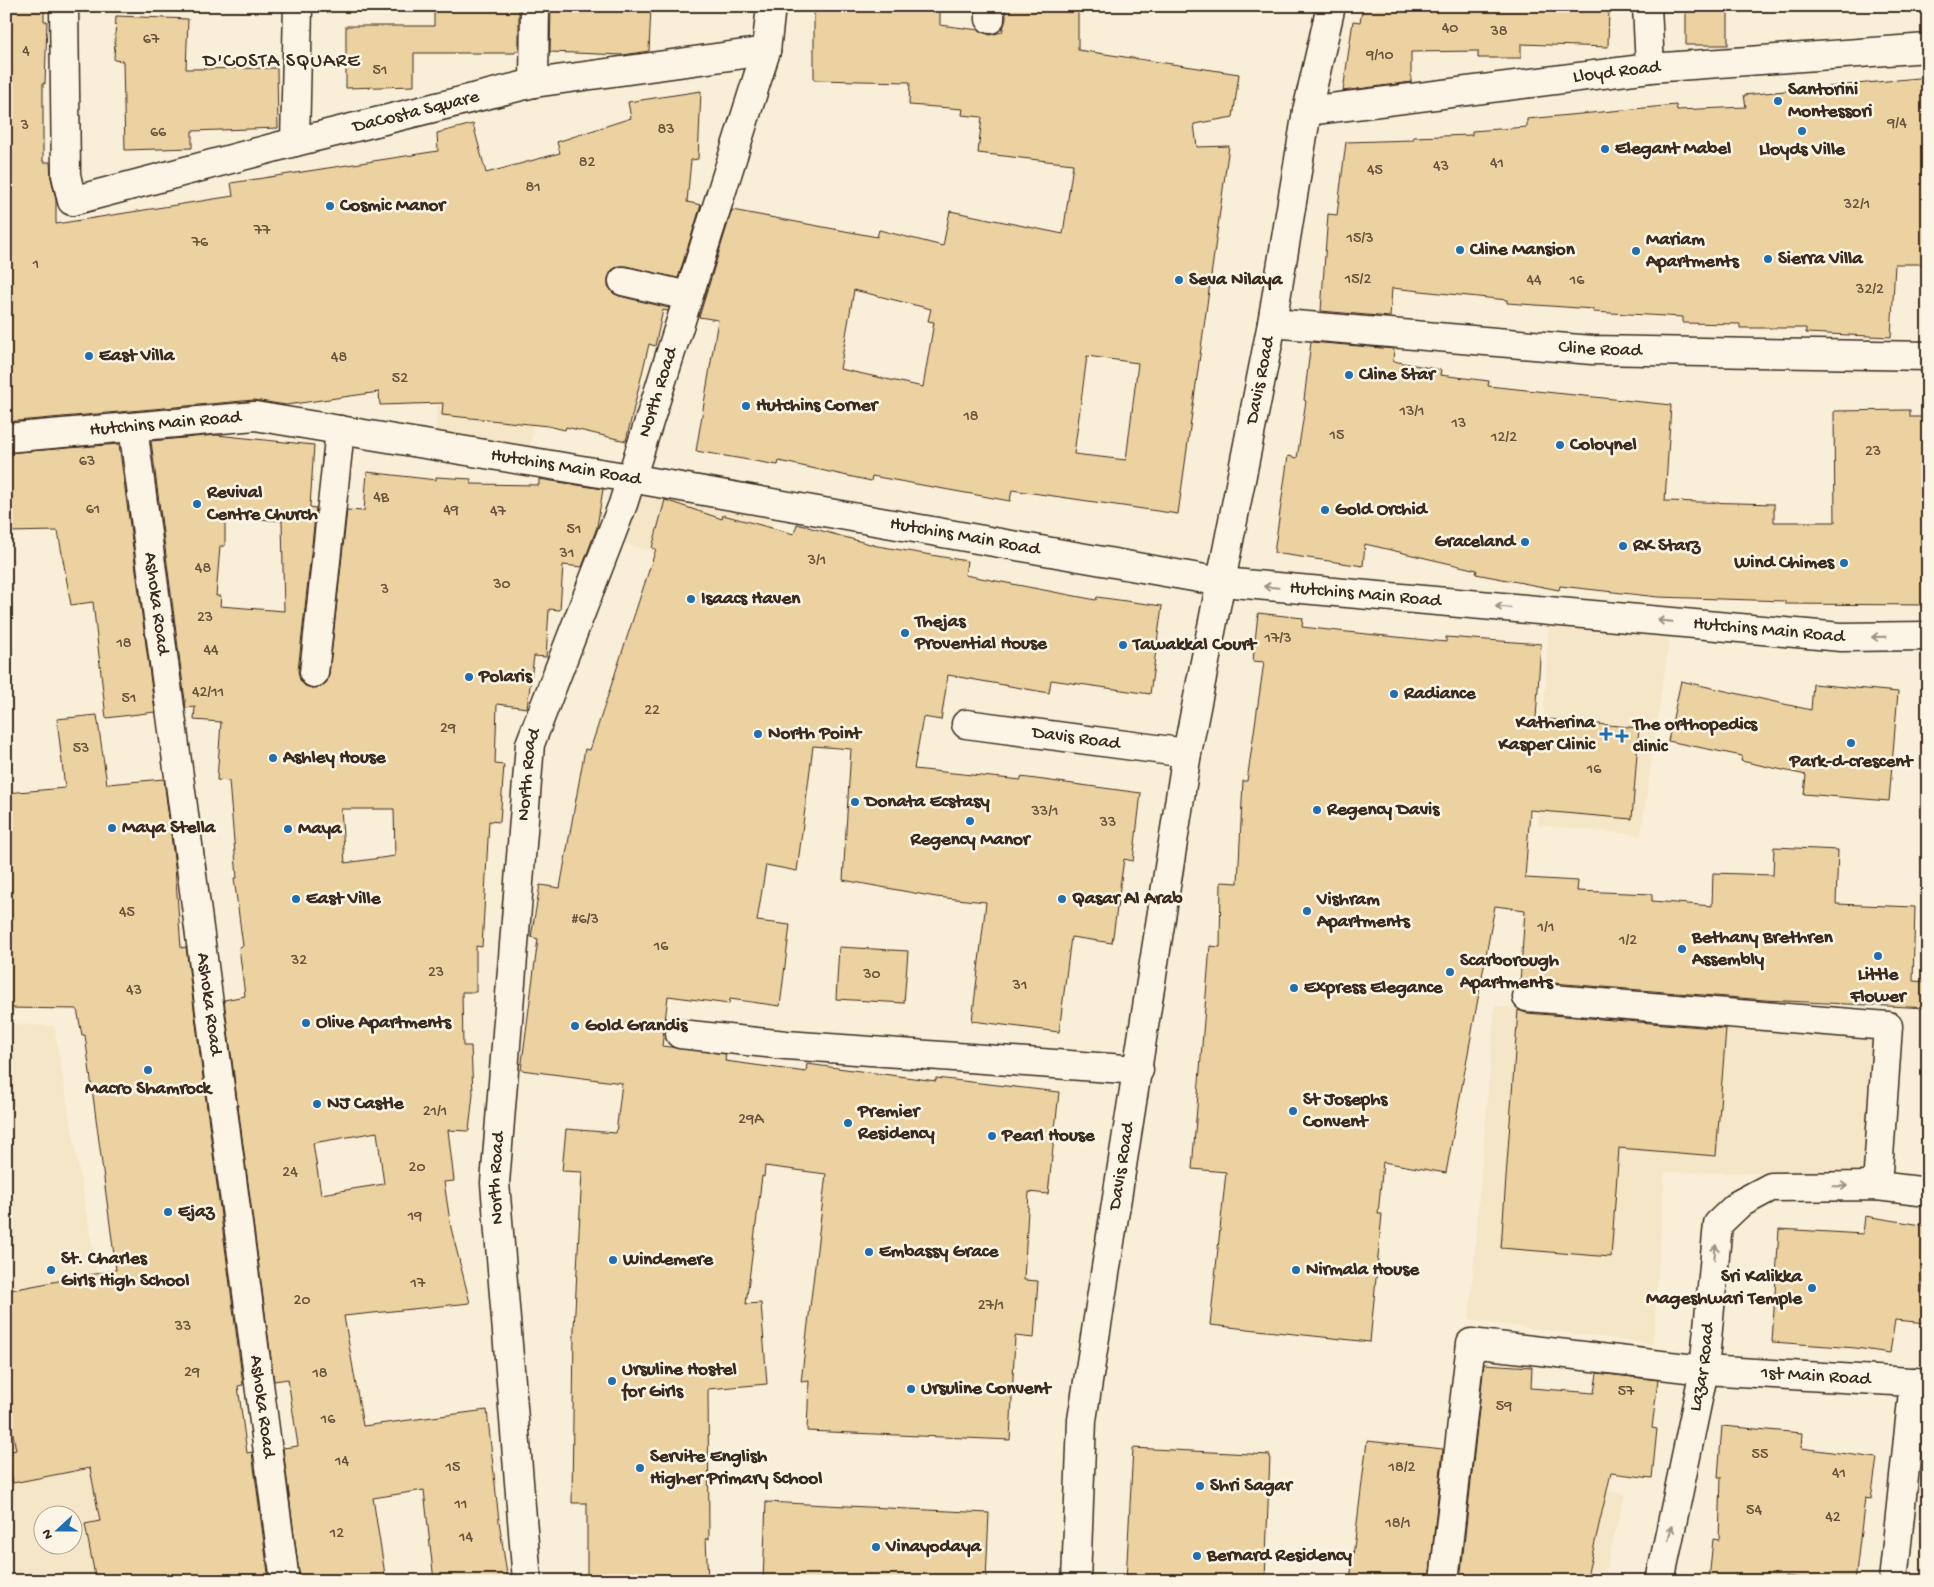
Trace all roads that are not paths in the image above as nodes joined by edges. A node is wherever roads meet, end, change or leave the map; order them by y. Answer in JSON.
{"nodes":[{"id":1,"x":64,"y":6,"type":"edge"},
{"id":2,"x":298,"y":6,"type":"edge"},
{"id":3,"x":535,"y":6,"type":"edge"},
{"id":4,"x":771,"y":6,"type":"edge"},
{"id":5,"x":1331,"y":6,"type":"edge"},
{"id":6,"x":1647,"y":6,"type":"edge"},
{"id":7,"x":1928,"y":48,"type":"edge"},
{"id":8,"x":766,"y":51,"type":"junction"},
{"id":9,"x":1650,"y":68,"type":"junction"},
{"id":10,"x":534,"y":83,"type":"junction"},
{"id":11,"x":1307,"y":111,"type":"junction"},
{"id":12,"x":295,"y":142,"type":"junction"},
{"id":13,"x":623,"y":281,"type":"dead end"},
{"id":14,"x":688,"y":296,"type":"junction"},
{"id":15,"x":1272,"y":323,"type":"junction"},
{"id":16,"x":1928,"y":356,"type":"edge"},
{"id":17,"x":133,"y":427,"type":"junction"},
{"id":18,"x":340,"y":430,"type":"junction"},
{"id":19,"x":6,"y":438,"type":"edge"},
{"id":20,"x":630,"y":478,"type":"junction"},
{"id":21,"x":1222,"y":582,"type":"junction"},
{"id":22,"x":1928,"y":636,"type":"edge"},
{"id":23,"x":314,"y":672,"type":"dead end"},
{"id":24,"x":966,"y":724,"type":"dead end"},
{"id":25,"x":1187,"y":753,"type":"junction"},
{"id":26,"x":1527,"y":997,"type":"dead end"},
{"id":27,"x":680,"y":1034,"type":"dead end"},
{"id":28,"x":1139,"y":1070,"type":"junction"},
{"id":29,"x":1876,"y":1186,"type":"junction"},
{"id":30,"x":1928,"y":1192,"type":"edge"},
{"id":31,"x":1704,"y":1370,"type":"junction"},
{"id":32,"x":1921,"y":1382,"type":"edge"},
{"id":33,"x":285,"y":1581,"type":"edge"},
{"id":34,"x":527,"y":1581,"type":"edge"},
{"id":35,"x":1076,"y":1581,"type":"edge"},
{"id":36,"x":1444,"y":1581,"type":"edge"},
{"id":37,"x":1660,"y":1581,"type":"edge"},
{"id":38,"x":1893,"y":1581,"type":"edge"}],
"edges":[{"from":1,"to":12,"type":"street","name":"DaCosta Square"},
{"from":2,"to":12,"type":"street"},
{"from":3,"to":10,"type":"street"},
{"from":4,"to":8,"type":"street","name":"North Road"},
{"from":5,"to":11,"type":"street","name":"Davis Road"},
{"from":6,"to":9,"type":"street"},
{"from":7,"to":9,"type":"street","name":"Lloyd Road"},
{"from":8,"to":10,"type":"street","name":"DaCosta Square"},
{"from":8,"to":14,"type":"street","name":"North Road"},
{"from":9,"to":11,"type":"street","name":"Lloyd Road"},
{"from":10,"to":12,"type":"street","name":"DaCosta Square"},
{"from":11,"to":15,"type":"street","name":"Davis Road"},
{"from":13,"to":14,"type":"street"},
{"from":14,"to":20,"type":"street","name":"North Road"},
{"from":15,"to":16,"type":"street","name":"Cline Road"},
{"from":15,"to":21,"type":"street","name":"Davis Road"},
{"from":17,"to":18,"type":"street","name":"Hutchins Main Road"},
{"from":17,"to":19,"type":"street","name":"Hutchins Main Road"},
{"from":17,"to":33,"type":"street","name":"Ashoka Road"},
{"from":18,"to":20,"type":"street","name":"Hutchins Main Road"},
{"from":18,"to":23,"type":"street"},
{"from":20,"to":21,"type":"street","name":"Hutchins Main Road"},
{"from":20,"to":34,"type":"street","name":"North Road"},
{"from":22,"to":21,"type":"street","name":"Hutchins Main Road","one_way":true},
{"from":21,"to":25,"type":"street","name":"Davis Road"},
{"from":24,"to":25,"type":"street","name":"Davis Road"},
{"from":25,"to":28,"type":"street","name":"Davis Road"},
{"from":26,"to":29,"type":"street"},
{"from":27,"to":28,"type":"street"},
{"from":28,"to":35,"type":"street","name":"Davis Road"},
{"from":29,"to":30,"type":"street","name":"Lazar Road"},
{"from":31,"to":29,"type":"street","name":"Lazar Road","one_way":true},
{"from":31,"to":32,"type":"street","name":"1st Main Road"},
{"from":31,"to":36,"type":"street","name":"1st Main Road"},
{"from":37,"to":31,"type":"street","name":"Lazar Road","one_way":true},
{"from":32,"to":38,"type":"street"}]}
